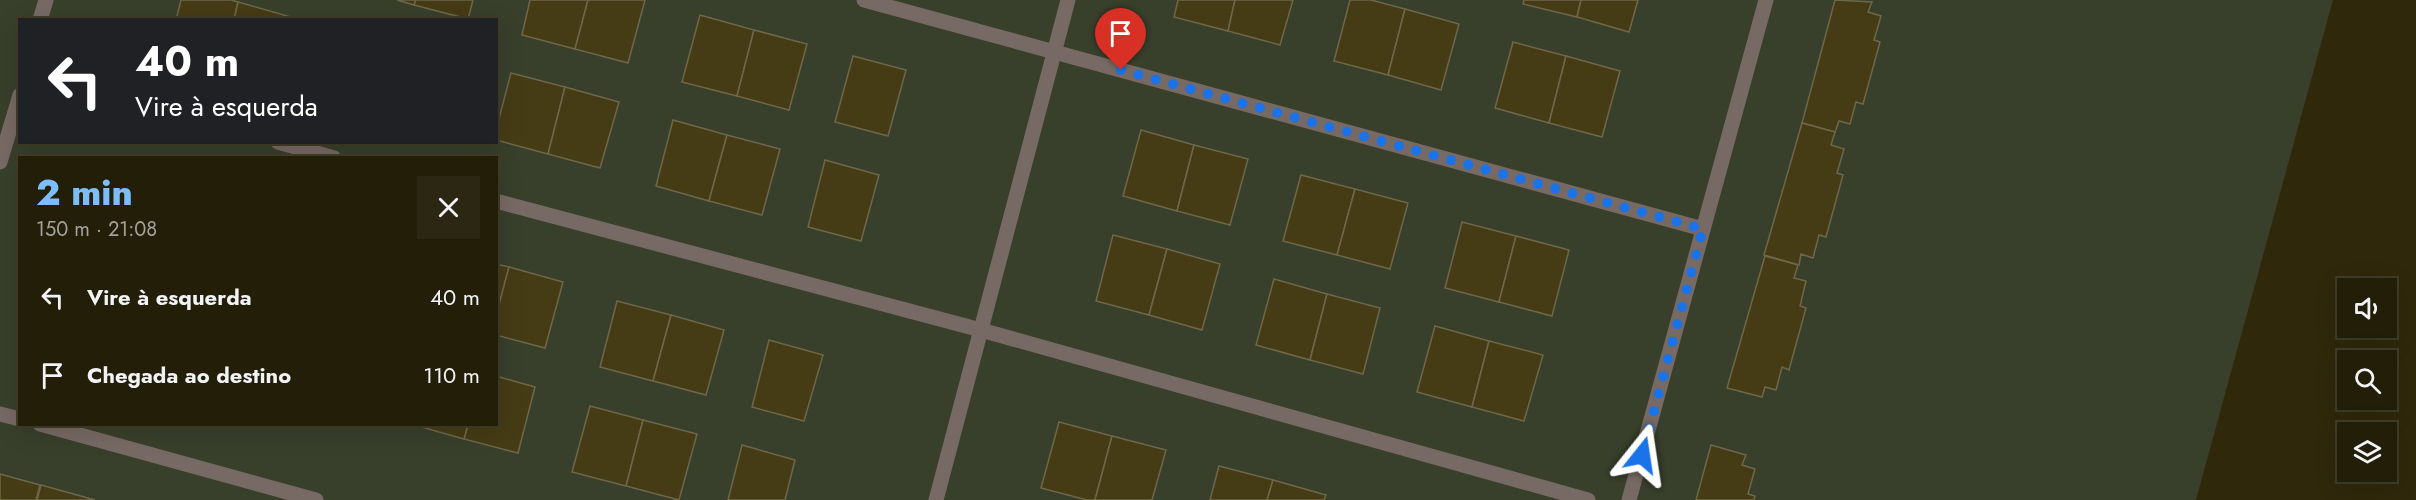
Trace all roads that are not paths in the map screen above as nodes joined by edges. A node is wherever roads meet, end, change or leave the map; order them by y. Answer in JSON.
{"nodes":[{"id":1,"x":46,"y":0,"type":"edge"},
{"id":2,"x":864,"y":0,"type":"edge"},
{"id":3,"x":1068,"y":0,"type":"edge"},
{"id":4,"x":1766,"y":0,"type":"edge"},
{"id":5,"x":41,"y":18,"type":"edge"},
{"id":6,"x":1054,"y":52,"type":"junction"},
{"id":7,"x":18,"y":102,"type":"edge"},
{"id":8,"x":285,"y":144,"type":"edge"},
{"id":9,"x":327,"y":156,"type":"edge"},
{"id":10,"x":0,"y":162,"type":"edge"},
{"id":11,"x":498,"y":202,"type":"edge"},
{"id":12,"x":1703,"y":229,"type":"junction"},
{"id":13,"x":981,"y":330,"type":"junction"},
{"id":14,"x":0,"y":414,"type":"edge"},
{"id":15,"x":18,"y":418,"type":"edge"},
{"id":16,"x":47,"y":426,"type":"edge"},
{"id":17,"x":316,"y":500,"type":"edge"},
{"id":18,"x":936,"y":500,"type":"edge"},
{"id":19,"x":1588,"y":500,"type":"edge"},
{"id":20,"x":1629,"y":500,"type":"edge"}],
"edges":[{"from":1,"to":5,"type":"lane"},
{"from":2,"to":6,"type":"lane"},
{"from":3,"to":6,"type":"lane"},
{"from":4,"to":12,"type":"lane"},
{"from":6,"to":12,"type":"lane"},
{"from":6,"to":13,"type":"lane"},
{"from":7,"to":10,"type":"lane"},
{"from":8,"to":9,"type":"lane"},
{"from":11,"to":13,"type":"lane"},
{"from":12,"to":20,"type":"lane"},
{"from":13,"to":18,"type":"lane"},
{"from":13,"to":19,"type":"lane"},
{"from":14,"to":15,"type":"lane"},
{"from":16,"to":17,"type":"lane"}]}
